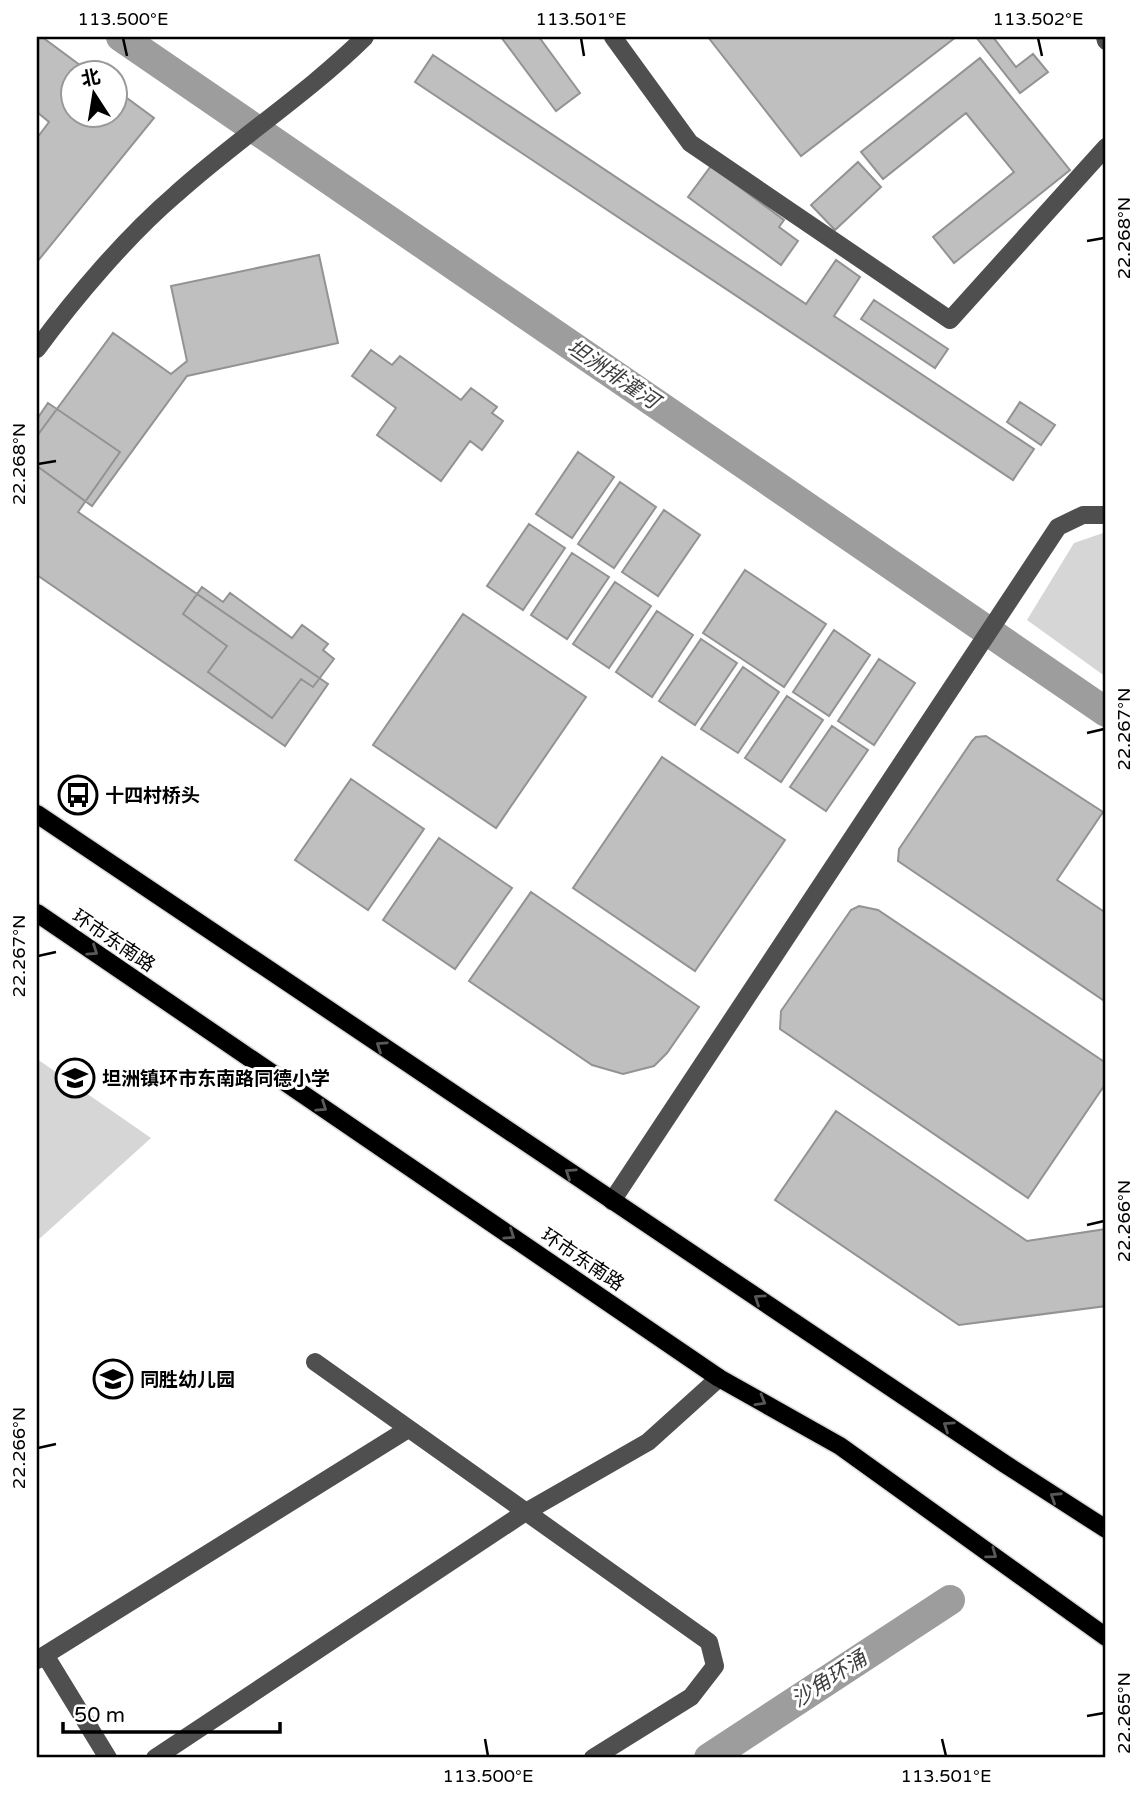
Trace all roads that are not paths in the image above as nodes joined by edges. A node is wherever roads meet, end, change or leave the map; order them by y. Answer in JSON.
{"nodes":[{"id":1,"x":365,"y":37,"type":"edge"},
{"id":2,"x":613,"y":37,"type":"edge"},
{"id":3,"x":1106,"y":147,"type":"edge"},
{"id":4,"x":37,"y":349,"type":"edge"},
{"id":5,"x":1106,"y":515,"type":"edge"},
{"id":6,"x":37,"y":814,"type":"edge"},
{"id":7,"x":37,"y":913,"type":"edge"},
{"id":8,"x":612,"y":1201,"type":"junction"},
{"id":9,"x":315,"y":1362,"type":"dead end"},
{"id":10,"x":719,"y":1378,"type":"junction"},
{"id":11,"x":408,"y":1430,"type":"junction"},
{"id":12,"x":524,"y":1513,"type":"junction"},
{"id":13,"x":1106,"y":1529,"type":"edge"},
{"id":14,"x":1106,"y":1637,"type":"edge"},
{"id":15,"x":41,"y":1657,"type":"edge"},
{"id":16,"x":108,"y":1758,"type":"edge"},
{"id":17,"x":155,"y":1758,"type":"edge"},
{"id":18,"x":593,"y":1758,"type":"edge"}],
"edges":[{"from":1,"to":4,"type":"street"},
{"from":2,"to":3,"type":"street"},
{"from":5,"to":8,"type":"street"},
{"from":8,"to":6,"type":"main road","one_way":true},
{"from":7,"to":10,"type":"main road","name":"环市东南路","one_way":true},
{"from":13,"to":8,"type":"main road","one_way":true},
{"from":9,"to":11,"type":"street"},
{"from":10,"to":12,"type":"street"},
{"from":10,"to":14,"type":"main road","name":"环市东南路","one_way":true},
{"from":11,"to":12,"type":"street"},
{"from":11,"to":15,"type":"street"},
{"from":12,"to":17,"type":"street"},
{"from":12,"to":18,"type":"street"},
{"from":15,"to":16,"type":"street"}]}
